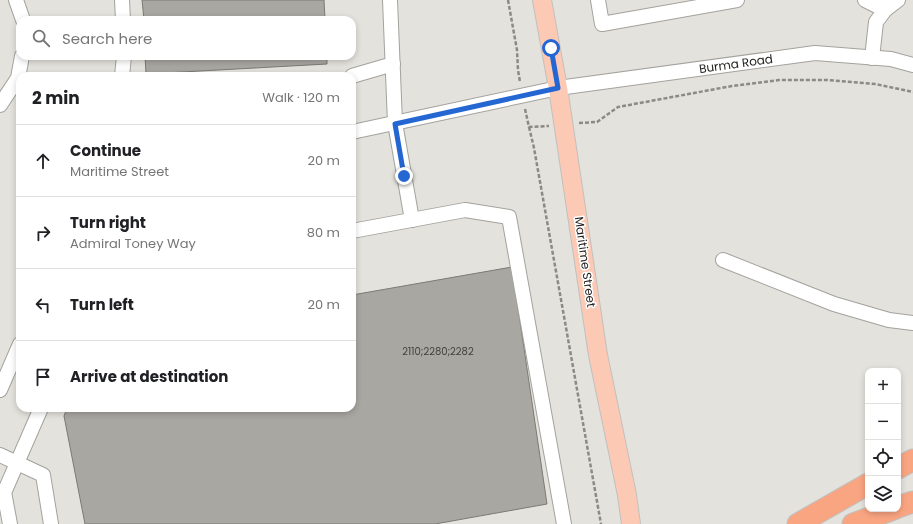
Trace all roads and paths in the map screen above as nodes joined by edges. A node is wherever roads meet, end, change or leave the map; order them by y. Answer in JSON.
{"nodes":[{"id":1,"x":16,"y":0,"type":"edge"},
{"id":2,"x":122,"y":0,"type":"edge"},
{"id":3,"x":390,"y":0,"type":"edge"},
{"id":4,"x":508,"y":0,"type":"edge"},
{"id":5,"x":542,"y":0,"type":"edge"},
{"id":6,"x":598,"y":0,"type":"edge"},
{"id":7,"x":737,"y":0,"type":"edge"},
{"id":8,"x":865,"y":0,"type":"edge"},
{"id":9,"x":898,"y":0,"type":"edge"},
{"id":10,"x":884,"y":5,"type":"edge"},
{"id":11,"x":22,"y":16,"type":"edge"},
{"id":12,"x":123,"y":16,"type":"edge"},
{"id":13,"x":872,"y":58,"type":"junction"},
{"id":14,"x":21,"y":60,"type":"edge"},
{"id":15,"x":124,"y":60,"type":"edge"},
{"id":16,"x":393,"y":64,"type":"junction"},
{"id":17,"x":913,"y":65,"type":"edge"},
{"id":18,"x":518,"y":70,"type":"dead end"},
{"id":19,"x":19,"y":72,"type":"edge"},
{"id":20,"x":122,"y":72,"type":"edge"},
{"id":21,"x":356,"y":75,"type":"edge"},
{"id":22,"x":16,"y":81,"type":"edge"},
{"id":23,"x":558,"y":88,"type":"junction"},
{"id":24,"x":913,"y":92,"type":"edge"},
{"id":25,"x":0,"y":105,"type":"edge"},
{"id":26,"x":604,"y":116,"type":"dead end"},
{"id":27,"x":395,"y":124,"type":"junction"},
{"id":28,"x":529,"y":127,"type":"dead end"},
{"id":29,"x":356,"y":131,"type":"edge"},
{"id":30,"x":412,"y":220,"type":"junction"},
{"id":31,"x":356,"y":230,"type":"edge"},
{"id":32,"x":723,"y":260,"type":"dead end"},
{"id":33,"x":913,"y":323,"type":"edge"},
{"id":34,"x":16,"y":353,"type":"edge"},
{"id":35,"x":0,"y":390,"type":"edge"},
{"id":36,"x":39,"y":412,"type":"edge"},
{"id":37,"x":0,"y":455,"type":"edge"},
{"id":38,"x":913,"y":460,"type":"edge"},
{"id":39,"x":17,"y":463,"type":"junction"},
{"id":40,"x":901,"y":466,"type":"edge"},
{"id":41,"x":865,"y":486,"type":"edge"},
{"id":42,"x":627,"y":495,"type":"junction"},
{"id":43,"x":2,"y":497,"type":"edge"},
{"id":44,"x":913,"y":502,"type":"edge"},
{"id":45,"x":901,"y":506,"type":"edge"},
{"id":46,"x":886,"y":512,"type":"edge"},
{"id":47,"x":10,"y":524,"type":"edge"},
{"id":48,"x":51,"y":524,"type":"edge"},
{"id":49,"x":564,"y":524,"type":"edge"},
{"id":50,"x":601,"y":524,"type":"edge"},
{"id":51,"x":631,"y":524,"type":"edge"},
{"id":52,"x":640,"y":524,"type":"edge"},
{"id":53,"x":798,"y":524,"type":"edge"},
{"id":54,"x":853,"y":524,"type":"edge"}],
"edges":[{"from":1,"to":11,"type":"street"},
{"from":2,"to":12,"type":"street"},
{"from":3,"to":16,"type":"street"},
{"from":4,"to":18,"type":"path"},
{"from":5,"to":23,"type":"main road","name":"Maritime Street"},
{"from":6,"to":7,"type":"street"},
{"from":8,"to":10,"type":"street"},
{"from":9,"to":10,"type":"street"},
{"from":10,"to":13,"type":"street"},
{"from":13,"to":17,"type":"street","name":"Burma Road"},
{"from":13,"to":23,"type":"street","name":"Burma Road"},
{"from":14,"to":19,"type":"street"},
{"from":15,"to":20,"type":"street"},
{"from":16,"to":21,"type":"street"},
{"from":16,"to":27,"type":"street"},
{"from":22,"to":25,"type":"street"},
{"from":23,"to":27,"type":"street","name":"Burma Road"},
{"from":23,"to":42,"type":"main road","name":"Maritime Street"},
{"from":24,"to":26,"type":"path"},
{"from":27,"to":29,"type":"street","name":"Burma Road"},
{"from":27,"to":30,"type":"street"},
{"from":28,"to":50,"type":"path"},
{"from":30,"to":31,"type":"street"},
{"from":30,"to":49,"type":"street"},
{"from":32,"to":33,"type":"street"},
{"from":34,"to":35,"type":"street"},
{"from":36,"to":39,"type":"street"},
{"from":37,"to":39,"type":"street"},
{"from":38,"to":40,"type":"highway"},
{"from":39,"to":43,"type":"street"},
{"from":39,"to":48,"type":"street"},
{"from":41,"to":53,"type":"highway"},
{"from":42,"to":51,"type":"main road","name":"Maritime Street"},
{"from":42,"to":52,"type":"main road"},
{"from":43,"to":47,"type":"street"},
{"from":44,"to":45,"type":"highway"},
{"from":46,"to":54,"type":"highway"}]}
